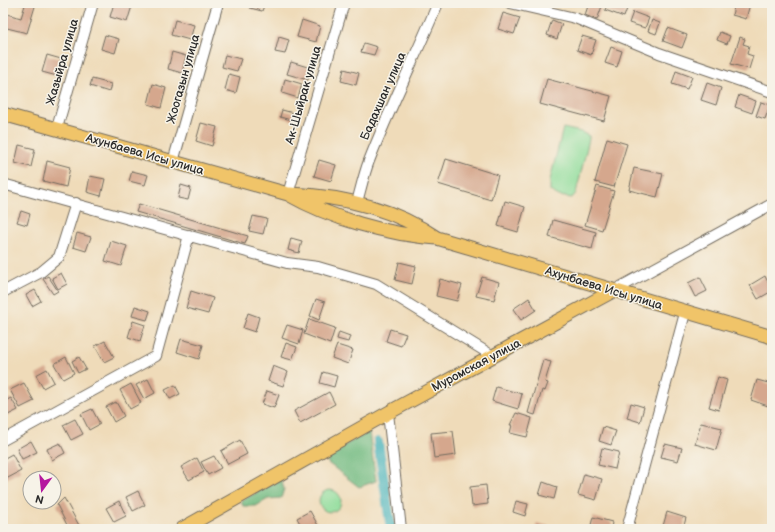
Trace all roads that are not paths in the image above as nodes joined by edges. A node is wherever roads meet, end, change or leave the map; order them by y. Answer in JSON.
{"nodes":[{"id":1,"x":93,"y":3,"type":"edge"},
{"id":2,"x":218,"y":3,"type":"edge"},
{"id":3,"x":344,"y":3,"type":"edge"},
{"id":4,"x":438,"y":3,"type":"edge"},
{"id":5,"x":510,"y":3,"type":"edge"},
{"id":6,"x":772,"y":92,"type":"edge"},
{"id":7,"x":3,"y":114,"type":"edge"},
{"id":8,"x":57,"y":128,"type":"junction"},
{"id":9,"x":173,"y":162,"type":"junction"},
{"id":10,"x":3,"y":184,"type":"edge"},
{"id":11,"x":288,"y":194,"type":"junction"},
{"id":12,"x":357,"y":202,"type":"junction"},
{"id":13,"x":76,"y":203,"type":"junction"},
{"id":14,"x":772,"y":204,"type":"edge"},
{"id":15,"x":189,"y":235,"type":"junction"},
{"id":16,"x":437,"y":238,"type":"junction"},
{"id":17,"x":614,"y":291,"type":"junction"},
{"id":18,"x":3,"y":292,"type":"edge"},
{"id":19,"x":685,"y":313,"type":"junction"},
{"id":20,"x":772,"y":337,"type":"edge"},
{"id":21,"x":493,"y":356,"type":"junction"},
{"id":22,"x":388,"y":413,"type":"junction"},
{"id":23,"x":3,"y":440,"type":"edge"},
{"id":24,"x":182,"y":529,"type":"edge"},
{"id":25,"x":401,"y":529,"type":"edge"},
{"id":26,"x":627,"y":529,"type":"edge"}],
"edges":[{"from":1,"to":8,"type":"street","name":"Жазыйра улица"},
{"from":2,"to":9,"type":"street","name":"Жоогазын улица"},
{"from":3,"to":11,"type":"street","name":"Ак-Шыйрак улица"},
{"from":4,"to":12,"type":"street","name":"Бадахшан улица"},
{"from":5,"to":6,"type":"street"},
{"from":7,"to":8,"type":"main road","name":"Ахунбаева Исы улица"},
{"from":8,"to":9,"type":"main road","name":"Ахунбаева Исы улица"},
{"from":9,"to":11,"type":"main road","name":"Ахунбаева Исы улица"},
{"from":10,"to":13,"type":"street"},
{"from":11,"to":12,"type":"main road","name":"Ахунбаева Исы улица"},
{"from":11,"to":16,"type":"main road","name":"Ахунбаева Исы улица"},
{"from":12,"to":16,"type":"main road","name":"Ахунбаева Исы улица"},
{"from":13,"to":15,"type":"street"},
{"from":13,"to":18,"type":"street"},
{"from":14,"to":17,"type":"street","name":"Муромская улица"},
{"from":15,"to":21,"type":"street"},
{"from":15,"to":23,"type":"street"},
{"from":16,"to":17,"type":"main road","name":"Ахунбаева Исы улица"},
{"from":17,"to":19,"type":"main road","name":"Ахунбаева Исы улица"},
{"from":17,"to":21,"type":"main road","name":"Муромская улица"},
{"from":19,"to":20,"type":"main road","name":"Ахунбаева Исы улица"},
{"from":19,"to":26,"type":"street"},
{"from":21,"to":22,"type":"main road","name":"Муромская улица"},
{"from":22,"to":24,"type":"main road","name":"Муромская улица"},
{"from":22,"to":25,"type":"street"}]}
